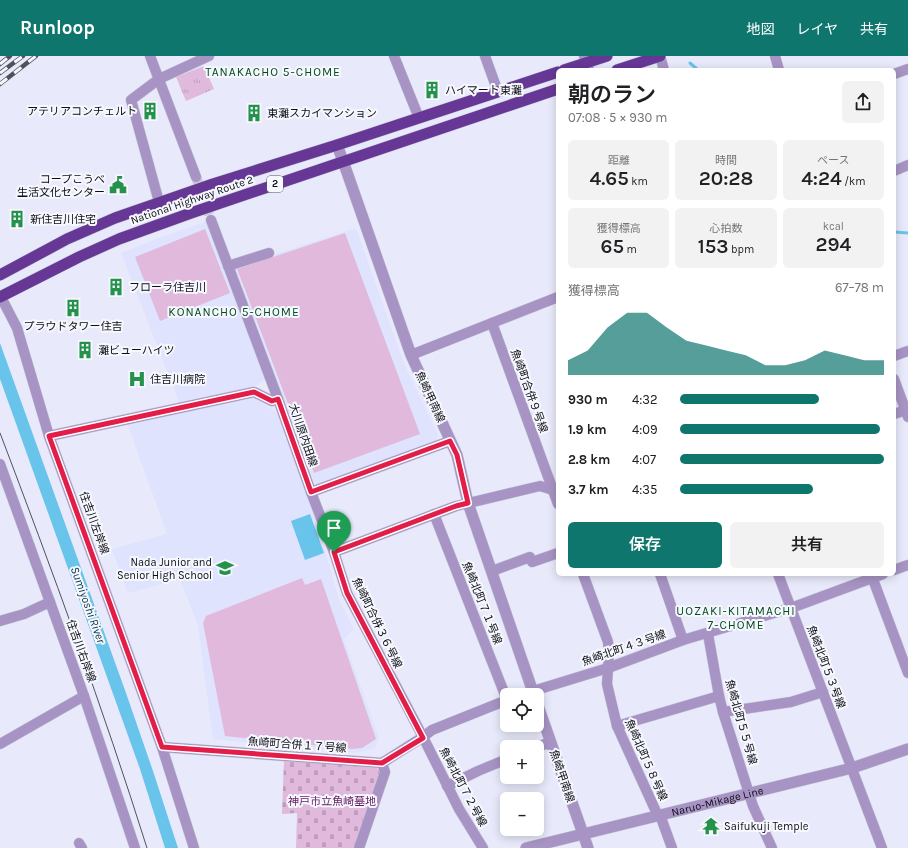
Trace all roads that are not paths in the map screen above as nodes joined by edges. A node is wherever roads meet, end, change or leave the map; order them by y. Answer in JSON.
{"nodes":[{"id":1,"x":150,"y":56,"type":"edge"},
{"id":2,"x":210,"y":56,"type":"edge"},
{"id":3,"x":485,"y":56,"type":"edge"},
{"id":4,"x":607,"y":56,"type":"edge"},
{"id":5,"x":660,"y":56,"type":"edge"},
{"id":6,"x":775,"y":56,"type":"edge"},
{"id":7,"x":397,"y":57,"type":"edge"},
{"id":8,"x":587,"y":63,"type":"edge"},
{"id":9,"x":571,"y":68,"type":"edge"},
{"id":10,"x":623,"y":68,"type":"edge"},
{"id":11,"x":663,"y":68,"type":"edge"},
{"id":12,"x":778,"y":68,"type":"edge"},
{"id":13,"x":908,"y":69,"type":"edge"},
{"id":14,"x":556,"y":73,"type":"edge"},
{"id":15,"x":896,"y":73,"type":"edge"},
{"id":16,"x":159,"y":78,"type":"junction"},
{"id":17,"x":556,"y":90,"type":"edge"},
{"id":18,"x":498,"y":92,"type":"junction"},
{"id":19,"x":419,"y":118,"type":"junction"},
{"id":20,"x":337,"y":145,"type":"junction"},
{"id":21,"x":343,"y":161,"type":"junction"},
{"id":22,"x":908,"y":166,"type":"edge"},
{"id":23,"x":896,"y":170,"type":"edge"},
{"id":24,"x":196,"y":177,"type":"tunnel mouth"},
{"id":25,"x":159,"y":202,"type":"junction"},
{"id":26,"x":211,"y":220,"type":"tunnel mouth"},
{"id":27,"x":269,"y":253,"type":"dead end"},
{"id":28,"x":228,"y":266,"type":"junction"},
{"id":29,"x":0,"y":275,"type":"edge"},
{"id":30,"x":0,"y":296,"type":"edge"},
{"id":31,"x":556,"y":298,"type":"edge"},
{"id":32,"x":492,"y":323,"type":"junction"},
{"id":33,"x":908,"y":351,"type":"edge"},
{"id":34,"x":410,"y":355,"type":"junction"},
{"id":35,"x":896,"y":355,"type":"edge"},
{"id":36,"x":896,"y":384,"type":"edge"},
{"id":37,"x":278,"y":399,"type":"junction"},
{"id":38,"x":907,"y":413,"type":"edge"},
{"id":39,"x":896,"y":414,"type":"edge"},
{"id":40,"x":49,"y":436,"type":"junction"},
{"id":41,"x":450,"y":441,"type":"junction"},
{"id":42,"x":0,"y":464,"type":"edge"},
{"id":43,"x":555,"y":489,"type":"edge"},
{"id":44,"x":311,"y":492,"type":"junction"},
{"id":45,"x":468,"y":503,"type":"junction"},
{"id":46,"x":434,"y":514,"type":"junction"},
{"id":47,"x":334,"y":552,"type":"junction"},
{"id":48,"x":556,"y":554,"type":"edge"},
{"id":49,"x":908,"y":565,"type":"edge"},
{"id":50,"x":896,"y":569,"type":"edge"},
{"id":51,"x":492,"y":571,"type":"junction"},
{"id":52,"x":584,"y":576,"type":"edge"},
{"id":53,"x":661,"y":576,"type":"edge"},
{"id":54,"x":779,"y":576,"type":"edge"},
{"id":55,"x":872,"y":576,"type":"edge"},
{"id":56,"x":50,"y":602,"type":"junction"},
{"id":57,"x":791,"y":608,"type":"junction"},
{"id":58,"x":0,"y":621,"type":"edge"},
{"id":59,"x":708,"y":634,"type":"junction"},
{"id":60,"x":683,"y":640,"type":"junction"},
{"id":61,"x":608,"y":668,"type":"junction"},
{"id":62,"x":908,"y":673,"type":"edge"},
{"id":63,"x":502,"y":688,"type":"edge"},
{"id":64,"x":532,"y":688,"type":"edge"},
{"id":65,"x":544,"y":690,"type":"edge"},
{"id":66,"x":823,"y":692,"type":"junction"},
{"id":67,"x":84,"y":696,"type":"junction"},
{"id":68,"x":719,"y":696,"type":"junction"},
{"id":69,"x":500,"y":703,"type":"edge"},
{"id":70,"x":723,"y":712,"type":"junction"},
{"id":71,"x":544,"y":722,"type":"edge"},
{"id":72,"x":617,"y":726,"type":"junction"},
{"id":73,"x":423,"y":738,"type":"junction"},
{"id":74,"x":551,"y":742,"type":"junction"},
{"id":75,"x":0,"y":744,"type":"edge"},
{"id":76,"x":544,"y":744,"type":"edge"},
{"id":77,"x":162,"y":747,"type":"junction"},
{"id":78,"x":908,"y":748,"type":"edge"},
{"id":79,"x":500,"y":762,"type":"edge"},
{"id":80,"x":382,"y":763,"type":"junction"},
{"id":81,"x":852,"y":768,"type":"junction"},
{"id":82,"x":447,"y":786,"type":"junction"},
{"id":83,"x":749,"y":793,"type":"junction"},
{"id":84,"x":659,"y":815,"type":"junction"},
{"id":85,"x":582,"y":834,"type":"junction"},
{"id":86,"x":135,"y":848,"type":"edge"},
{"id":87,"x":194,"y":848,"type":"edge"},
{"id":88,"x":359,"y":848,"type":"edge"},
{"id":89,"x":483,"y":848,"type":"edge"},
{"id":90,"x":526,"y":848,"type":"edge"},
{"id":91,"x":588,"y":848,"type":"edge"},
{"id":92,"x":672,"y":848,"type":"edge"},
{"id":93,"x":772,"y":848,"type":"edge"},
{"id":94,"x":882,"y":848,"type":"edge"}],
"edges":[{"from":1,"to":16,"type":"street"},
{"from":2,"to":16,"type":"street"},
{"from":3,"to":18,"type":"street"},
{"from":4,"to":8,"type":"highway"},
{"from":5,"to":10,"type":"highway"},
{"from":5,"to":11,"type":"street"},
{"from":6,"to":12,"type":"street"},
{"from":7,"to":19,"type":"street"},
{"from":8,"to":9,"type":"highway"},
{"from":13,"to":15,"type":"street"},
{"from":14,"to":18,"type":"highway","name":"National Highway Route 2","number":"2"},
{"from":16,"to":24,"type":"street"},
{"from":16,"to":25,"type":"street"},
{"from":17,"to":21,"type":"highway","name":"National Highway Route 2","number":"2"},
{"from":18,"to":19,"type":"highway","name":"National Highway Route 2","number":"2"},
{"from":19,"to":20,"type":"highway","name":"National Highway Route 2","number":"2"},
{"from":20,"to":21,"type":"street","name":"魚崎甲南線"},
{"from":20,"to":25,"type":"highway","name":"National Highway Route 2","number":"2"},
{"from":21,"to":30,"type":"highway","name":"National Highway Route 2","number":"2"},
{"from":21,"to":34,"type":"street","name":"魚崎甲南線"},
{"from":22,"to":23,"type":"street"},
{"from":25,"to":29,"type":"highway","name":"National Highway Route 2","number":"2"},
{"from":26,"to":28,"type":"street"},
{"from":27,"to":28,"type":"street"},
{"from":28,"to":37,"type":"street"},
{"from":30,"to":40,"type":"street","name":"住吉川左岸線"},
{"from":31,"to":32,"type":"street"},
{"from":32,"to":34,"type":"street"},
{"from":32,"to":43,"type":"street","name":"魚崎町合併９号線"},
{"from":33,"to":35,"type":"street"},
{"from":34,"to":41,"type":"street","name":"魚崎甲南線"},
{"from":36,"to":38,"type":"street"},
{"from":37,"to":40,"type":"street","name":"大川原内田線"},
{"from":37,"to":44,"type":"street","name":"大川原内田線"},
{"from":38,"to":39,"type":"street"},
{"from":40,"to":77,"type":"street","name":"住吉川左岸線"},
{"from":41,"to":44,"type":"street"},
{"from":41,"to":45,"type":"street","name":"魚崎甲南線"},
{"from":42,"to":56,"type":"street","name":"住吉川右岸線"},
{"from":43,"to":45,"type":"street"},
{"from":44,"to":47,"type":"street","name":"魚崎町合併３６号線"},
{"from":45,"to":46,"type":"street"},
{"from":45,"to":51,"type":"street","name":"魚崎甲南線"},
{"from":46,"to":47,"type":"street"},
{"from":46,"to":63,"type":"street","name":"魚崎北町７１号線"},
{"from":47,"to":73,"type":"street","name":"魚崎町合併３６号線"},
{"from":48,"to":51,"type":"street"},
{"from":49,"to":50,"type":"street"},
{"from":51,"to":64,"type":"street","name":"魚崎甲南線"},
{"from":52,"to":61,"type":"street","name":"魚崎北町５８号線"},
{"from":53,"to":60,"type":"street"},
{"from":54,"to":57,"type":"street","name":"魚崎北町５３号線"},
{"from":55,"to":57,"type":"street","name":"魚崎北町４３号線"},
{"from":55,"to":62,"type":"street"},
{"from":56,"to":58,"type":"street"},
{"from":56,"to":67,"type":"street","name":"住吉川右岸線"},
{"from":57,"to":59,"type":"street","name":"魚崎北町４３号線"},
{"from":57,"to":66,"type":"street","name":"魚崎北町５３号線"},
{"from":59,"to":60,"type":"street","name":"魚崎北町４３号線"},
{"from":59,"to":68,"type":"street","name":"魚崎北町５５号線"},
{"from":60,"to":61,"type":"street","name":"魚崎北町４３号線"},
{"from":61,"to":65,"type":"street","name":"魚崎北町４３号線"},
{"from":61,"to":72,"type":"street","name":"魚崎北町５８号線"},
{"from":66,"to":70,"type":"street"},
{"from":66,"to":81,"type":"street","name":"魚崎北町５３号線"},
{"from":67,"to":75,"type":"street"},
{"from":67,"to":86,"type":"street","name":"住吉川右岸線"},
{"from":68,"to":70,"type":"street","name":"魚崎北町５５号線"},
{"from":68,"to":72,"type":"street"},
{"from":69,"to":73,"type":"street"},
{"from":70,"to":83,"type":"street","name":"魚崎北町５５号線"},
{"from":71,"to":74,"type":"street","name":"魚崎甲南線"},
{"from":72,"to":84,"type":"street","name":"魚崎北町５８号線"},
{"from":73,"to":80,"type":"street"},
{"from":73,"to":82,"type":"street","name":"魚崎北町７２号線"},
{"from":74,"to":76,"type":"street"},
{"from":74,"to":85,"type":"street","name":"魚崎甲南線"},
{"from":77,"to":80,"type":"street","name":"魚崎町合併１７号線"},
{"from":77,"to":87,"type":"street","name":"住吉川左岸線"},
{"from":78,"to":81,"type":"street","name":"Naruo-Mikage Line"},
{"from":79,"to":82,"type":"street"},
{"from":80,"to":88,"type":"street"},
{"from":81,"to":83,"type":"street","name":"Naruo-Mikage Line"},
{"from":81,"to":94,"type":"street","name":"魚崎北町５３号線"},
{"from":82,"to":89,"type":"street","name":"魚崎北町７２号線"},
{"from":83,"to":84,"type":"street","name":"Naruo-Mikage Line"},
{"from":83,"to":93,"type":"street","name":"魚崎北町５５号線"},
{"from":84,"to":85,"type":"street","name":"Naruo-Mikage Line"},
{"from":84,"to":92,"type":"street","name":"魚崎北町５８号線"},
{"from":85,"to":90,"type":"street","name":"Naruo-Mikage Line"},
{"from":85,"to":91,"type":"street","name":"魚崎甲南線"}]}
